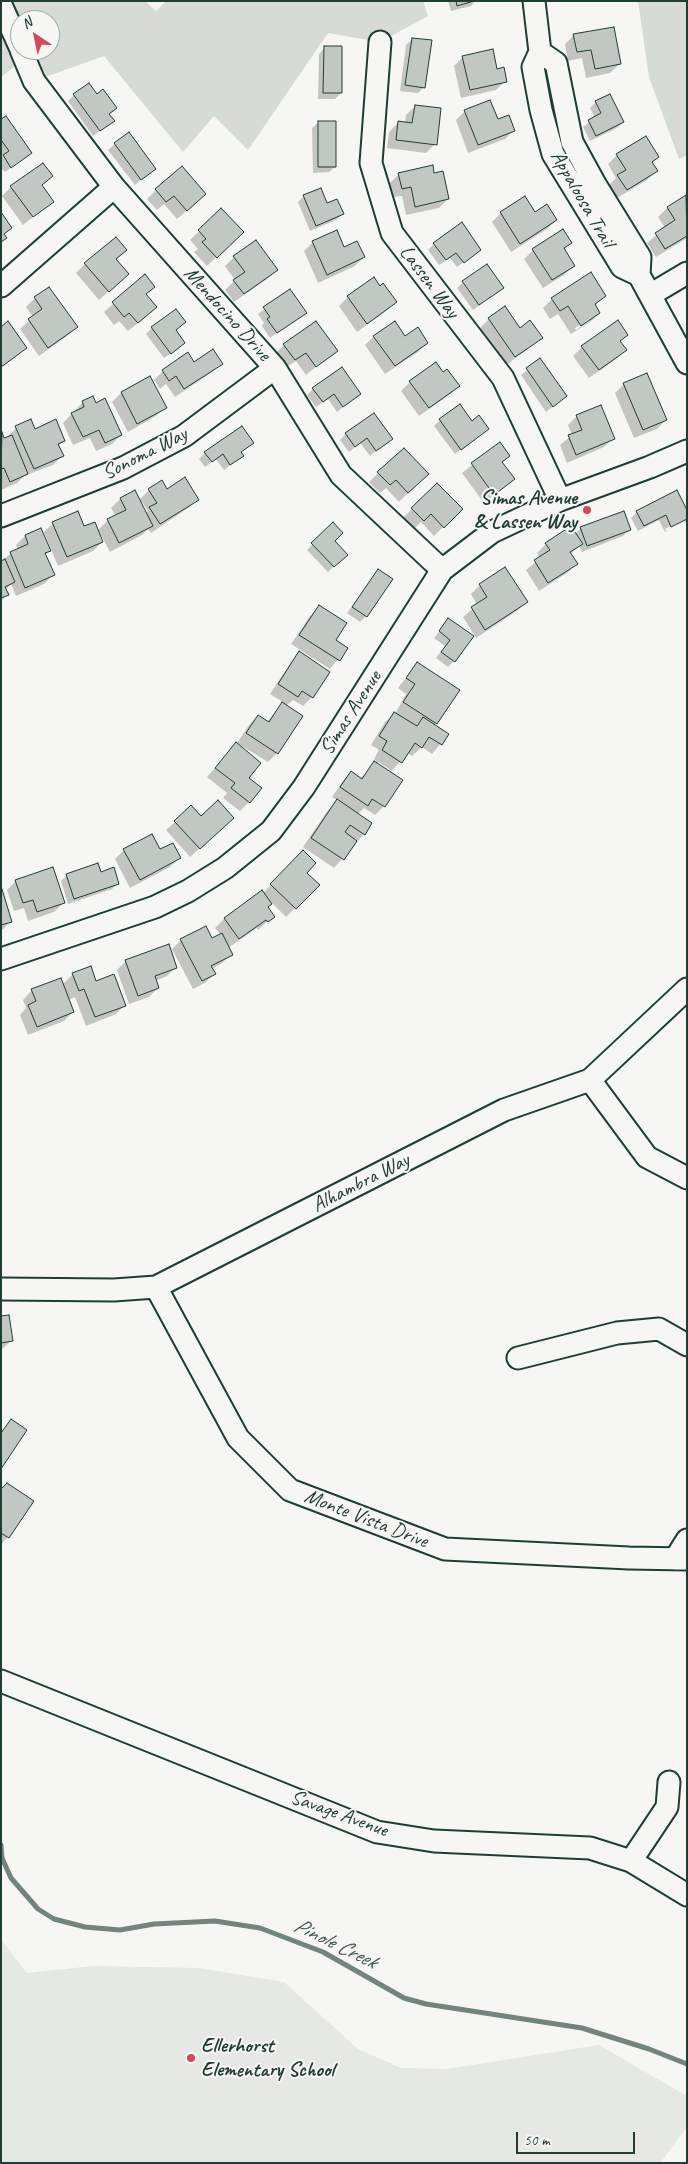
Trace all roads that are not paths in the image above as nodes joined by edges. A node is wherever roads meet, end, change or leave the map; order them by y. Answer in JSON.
{"nodes":[{"id":1,"x":534,"y":1,"type":"edge"},
{"id":2,"x":1,"y":5,"type":"edge"},
{"id":3,"x":10,"y":25,"type":"edge"},
{"id":4,"x":380,"y":42,"type":"dead end"},
{"id":5,"x":25,"y":60,"type":"edge"},
{"id":6,"x":114,"y":187,"type":"junction"},
{"id":7,"x":687,"y":273,"type":"edge"},
{"id":8,"x":1,"y":286,"type":"edge"},
{"id":9,"x":650,"y":295,"type":"junction"},
{"id":10,"x":687,"y":363,"type":"edge"},
{"id":11,"x":275,"y":368,"type":"junction"},
{"id":12,"x":687,"y":451,"type":"edge"},
{"id":13,"x":560,"y":500,"type":"junction"},
{"id":14,"x":1,"y":516,"type":"edge"},
{"id":15,"x":442,"y":570,"type":"junction"},
{"id":16,"x":1,"y":959,"type":"edge"},
{"id":17,"x":687,"y":989,"type":"edge"},
{"id":18,"x":590,"y":1080,"type":"junction"},
{"id":19,"x":687,"y":1178,"type":"edge"},
{"id":20,"x":156,"y":1287,"type":"junction"},
{"id":21,"x":1,"y":1289,"type":"edge"},
{"id":22,"x":687,"y":1345,"type":"edge"},
{"id":23,"x":518,"y":1358,"type":"dead end"},
{"id":24,"x":687,"y":1540,"type":"edge"},
{"id":25,"x":681,"y":1559,"type":"edge"},
{"id":26,"x":1,"y":1680,"type":"edge"},
{"id":27,"x":669,"y":1782,"type":"dead end"},
{"id":28,"x":632,"y":1861,"type":"junction"},
{"id":29,"x":687,"y":1896,"type":"edge"}],
"edges":[{"from":1,"to":9,"type":"street","name":"Appaloosa Trail"},
{"from":2,"to":3,"type":"street","name":"Mendocino Drive"},
{"from":4,"to":13,"type":"street","name":"Lassen Way"},
{"from":5,"to":6,"type":"street","name":"Mendocino Drive"},
{"from":6,"to":8,"type":"street"},
{"from":6,"to":11,"type":"street","name":"Mendocino Drive"},
{"from":7,"to":9,"type":"street"},
{"from":9,"to":10,"type":"street","name":"Appaloosa Trail"},
{"from":11,"to":14,"type":"street","name":"Sonoma Way"},
{"from":11,"to":15,"type":"street","name":"Mendocino Drive"},
{"from":12,"to":13,"type":"street","name":"Simas Avenue"},
{"from":13,"to":15,"type":"street","name":"Simas Avenue"},
{"from":15,"to":16,"type":"street","name":"Simas Avenue"},
{"from":17,"to":18,"type":"street","name":"Alhambra Way"},
{"from":18,"to":19,"type":"street"},
{"from":18,"to":20,"type":"street","name":"Alhambra Way"},
{"from":20,"to":21,"type":"street","name":"Alhambra Way"},
{"from":20,"to":25,"type":"street","name":"Monte Vista Drive"},
{"from":22,"to":23,"type":"street"},
{"from":24,"to":25,"type":"street"},
{"from":26,"to":28,"type":"street","name":"Savage Avenue"},
{"from":27,"to":28,"type":"street"},
{"from":28,"to":29,"type":"street","name":"Savage Avenue"}]}
